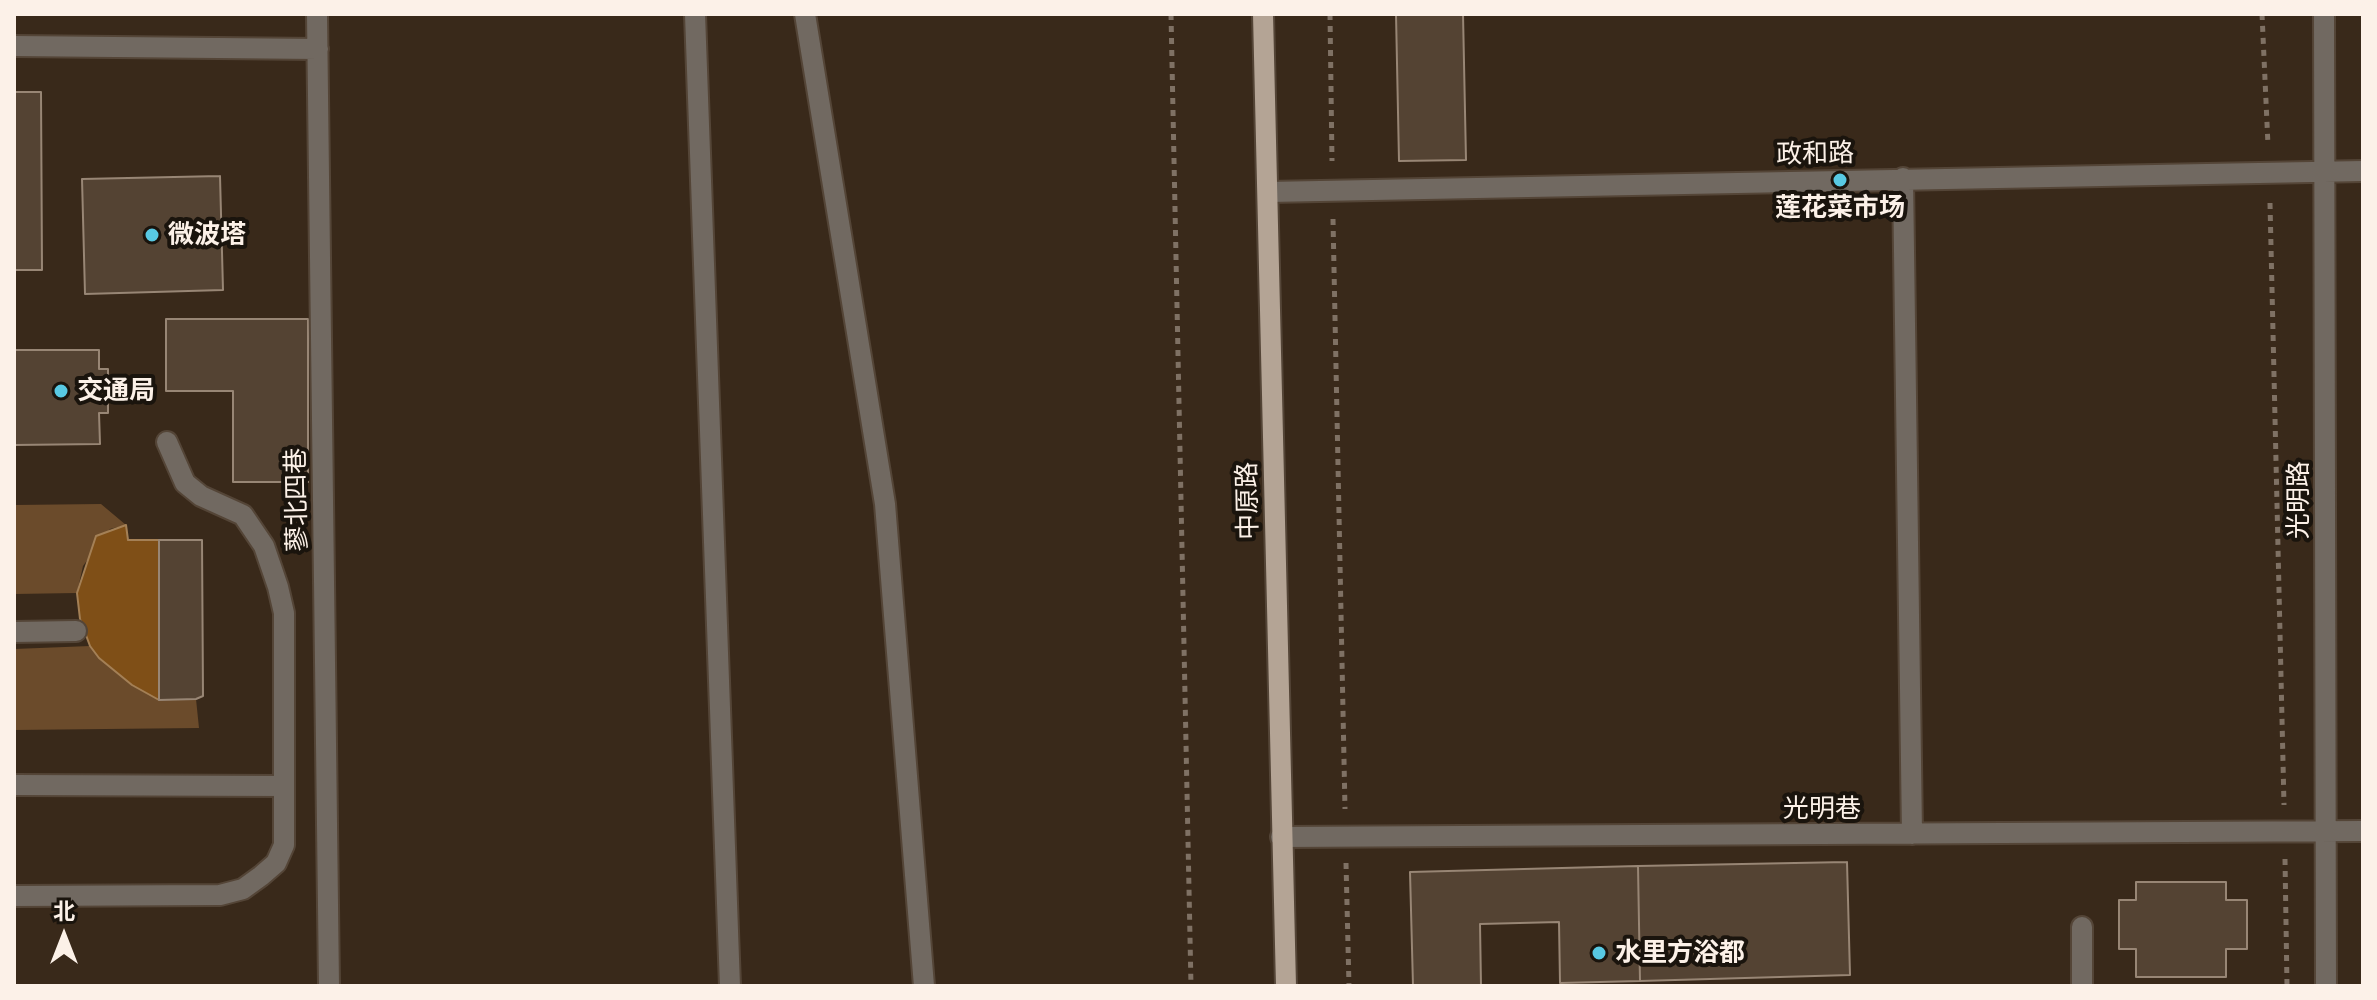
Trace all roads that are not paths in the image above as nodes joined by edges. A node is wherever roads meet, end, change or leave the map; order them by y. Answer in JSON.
{"nodes":[{"id":1,"x":317,"y":14,"type":"edge"},
{"id":2,"x":695,"y":14,"type":"edge"},
{"id":3,"x":805,"y":14,"type":"edge"},
{"id":4,"x":1263,"y":14,"type":"edge"},
{"id":5,"x":2324,"y":14,"type":"edge"},
{"id":6,"x":14,"y":46,"type":"edge"},
{"id":7,"x":318,"y":49,"type":"junction"},
{"id":8,"x":2363,"y":171,"type":"edge"},
{"id":9,"x":2324,"y":172,"type":"junction"},
{"id":10,"x":1903,"y":178,"type":"junction"},
{"id":11,"x":1268,"y":192,"type":"junction"},
{"id":12,"x":167,"y":442,"type":"dead end"},
{"id":13,"x":76,"y":631,"type":"dead end"},
{"id":14,"x":14,"y":632,"type":"edge"},
{"id":15,"x":14,"y":785,"type":"edge"},
{"id":16,"x":284,"y":786,"type":"junction"},
{"id":17,"x":2326,"y":831,"type":"junction"},
{"id":18,"x":2363,"y":831,"type":"edge"},
{"id":19,"x":1912,"y":834,"type":"junction"},
{"id":20,"x":1281,"y":837,"type":"junction"},
{"id":21,"x":14,"y":896,"type":"edge"},
{"id":22,"x":2082,"y":927,"type":"dead end"},
{"id":23,"x":329,"y":986,"type":"edge"},
{"id":24,"x":730,"y":986,"type":"edge"},
{"id":25,"x":924,"y":986,"type":"edge"},
{"id":26,"x":1286,"y":986,"type":"edge"},
{"id":27,"x":2082,"y":986,"type":"edge"},
{"id":28,"x":2326,"y":986,"type":"edge"}],
"edges":[{"from":1,"to":7,"type":"street","name":"蓼北四巷"},
{"from":2,"to":24,"type":"street"},
{"from":3,"to":25,"type":"street"},
{"from":4,"to":11,"type":"main road","name":"中原路"},
{"from":5,"to":9,"type":"street","name":"光明路"},
{"from":6,"to":7,"type":"street"},
{"from":7,"to":23,"type":"street","name":"蓼北四巷"},
{"from":8,"to":9,"type":"street","name":"政和路"},
{"from":9,"to":10,"type":"street","name":"政和路"},
{"from":9,"to":17,"type":"street","name":"光明路"},
{"from":10,"to":11,"type":"street","name":"政和路"},
{"from":10,"to":19,"type":"street"},
{"from":11,"to":20,"type":"main road","name":"中原路"},
{"from":12,"to":16,"type":"street"},
{"from":13,"to":14,"type":"street"},
{"from":15,"to":16,"type":"street"},
{"from":16,"to":21,"type":"street"},
{"from":17,"to":18,"type":"street","name":"光明巷"},
{"from":17,"to":19,"type":"street","name":"光明巷"},
{"from":17,"to":28,"type":"street","name":"光明路"},
{"from":19,"to":20,"type":"street","name":"光明巷"},
{"from":20,"to":26,"type":"main road","name":"中原路"},
{"from":22,"to":27,"type":"street"}]}
